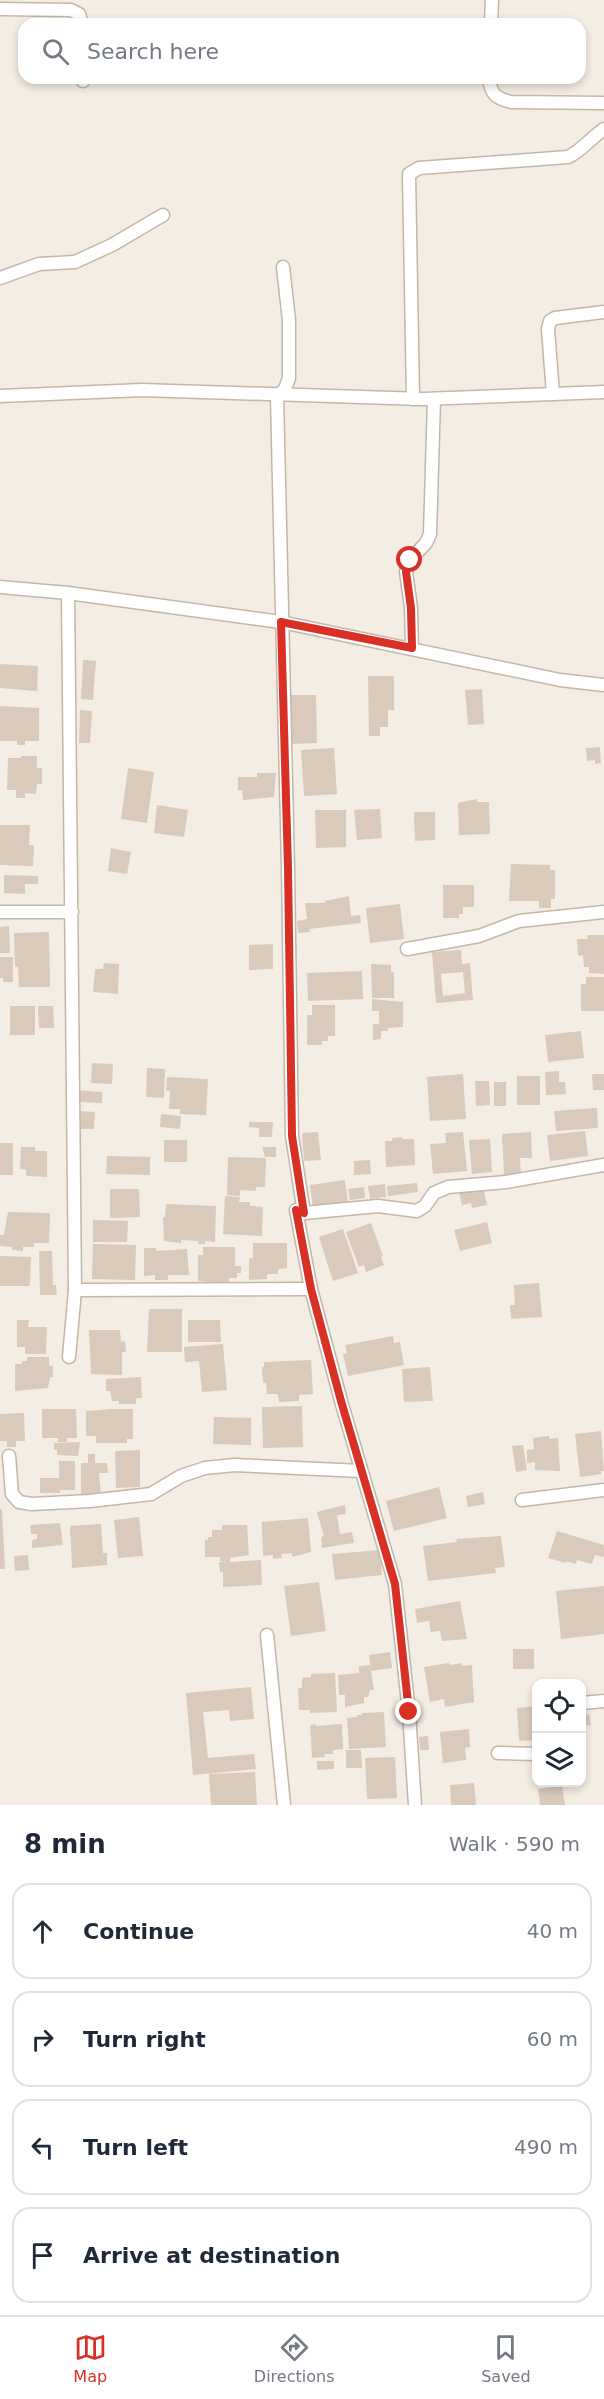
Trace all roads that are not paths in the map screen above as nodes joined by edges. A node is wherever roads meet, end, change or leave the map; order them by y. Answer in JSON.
{"nodes":[{"id":1,"x":492,"y":0,"type":"edge"},
{"id":2,"x":0,"y":9,"type":"edge"},
{"id":3,"x":80,"y":18,"type":"edge"},
{"id":4,"x":491,"y":18,"type":"edge"},
{"id":5,"x":490,"y":84,"type":"edge"},
{"id":6,"x":604,"y":103,"type":"edge"},
{"id":7,"x":604,"y":129,"type":"edge"},
{"id":8,"x":163,"y":215,"type":"dead end"},
{"id":9,"x":283,"y":267,"type":"dead end"},
{"id":10,"x":0,"y":278,"type":"edge"},
{"id":11,"x":604,"y":312,"type":"edge"},
{"id":12,"x":604,"y":392,"type":"edge"},
{"id":13,"x":553,"y":394,"type":"junction"},
{"id":14,"x":0,"y":396,"type":"edge"},
{"id":15,"x":277,"y":396,"type":"junction"},
{"id":16,"x":413,"y":399,"type":"junction"},
{"id":17,"x":435,"y":399,"type":"junction"},
{"id":18,"x":0,"y":586,"type":"edge"},
{"id":19,"x":68,"y":593,"type":"junction"},
{"id":20,"x":281,"y":622,"type":"junction"},
{"id":21,"x":412,"y":648,"type":"junction"},
{"id":22,"x":604,"y":685,"type":"edge"},
{"id":23,"x":0,"y":912,"type":"edge"},
{"id":24,"x":72,"y":912,"type":"junction"},
{"id":25,"x":604,"y":912,"type":"edge"},
{"id":26,"x":407,"y":949,"type":"dead end"},
{"id":27,"x":604,"y":1165,"type":"edge"},
{"id":28,"x":304,"y":1213,"type":"junction"},
{"id":29,"x":311,"y":1289,"type":"junction"},
{"id":30,"x":75,"y":1290,"type":"junction"},
{"id":31,"x":69,"y":1357,"type":"dead end"},
{"id":32,"x":9,"y":1456,"type":"dead end"},
{"id":33,"x":362,"y":1471,"type":"junction"},
{"id":34,"x":604,"y":1490,"type":"edge"},
{"id":35,"x":522,"y":1500,"type":"dead end"},
{"id":36,"x":267,"y":1635,"type":"dead end"},
{"id":37,"x":604,"y":1701,"type":"edge"},
{"id":38,"x":586,"y":1702,"type":"edge"},
{"id":39,"x":498,"y":1753,"type":"dead end"},
{"id":40,"x":532,"y":1754,"type":"edge"},
{"id":41,"x":284,"y":1805,"type":"edge"},
{"id":42,"x":415,"y":1805,"type":"edge"}],
"edges":[{"from":1,"to":4,"type":"street"},
{"from":2,"to":3,"type":"street"},
{"from":5,"to":6,"type":"street"},
{"from":7,"to":16,"type":"street"},
{"from":8,"to":10,"type":"street"},
{"from":9,"to":15,"type":"street"},
{"from":11,"to":13,"type":"street"},
{"from":12,"to":13,"type":"street"},
{"from":13,"to":17,"type":"street"},
{"from":14,"to":15,"type":"street"},
{"from":15,"to":16,"type":"street"},
{"from":15,"to":20,"type":"street"},
{"from":16,"to":17,"type":"street"},
{"from":17,"to":21,"type":"street"},
{"from":18,"to":19,"type":"street"},
{"from":19,"to":20,"type":"street"},
{"from":19,"to":24,"type":"street"},
{"from":20,"to":21,"type":"street"},
{"from":20,"to":28,"type":"street"},
{"from":21,"to":22,"type":"street"},
{"from":23,"to":24,"type":"street"},
{"from":24,"to":30,"type":"street"},
{"from":25,"to":26,"type":"street"},
{"from":27,"to":28,"type":"street"},
{"from":28,"to":29,"type":"street"},
{"from":29,"to":30,"type":"street"},
{"from":29,"to":33,"type":"street"},
{"from":30,"to":31,"type":"street"},
{"from":32,"to":33,"type":"street"},
{"from":33,"to":42,"type":"street"},
{"from":34,"to":35,"type":"street"},
{"from":36,"to":41,"type":"street"},
{"from":37,"to":38,"type":"street"},
{"from":39,"to":40,"type":"street"}]}
